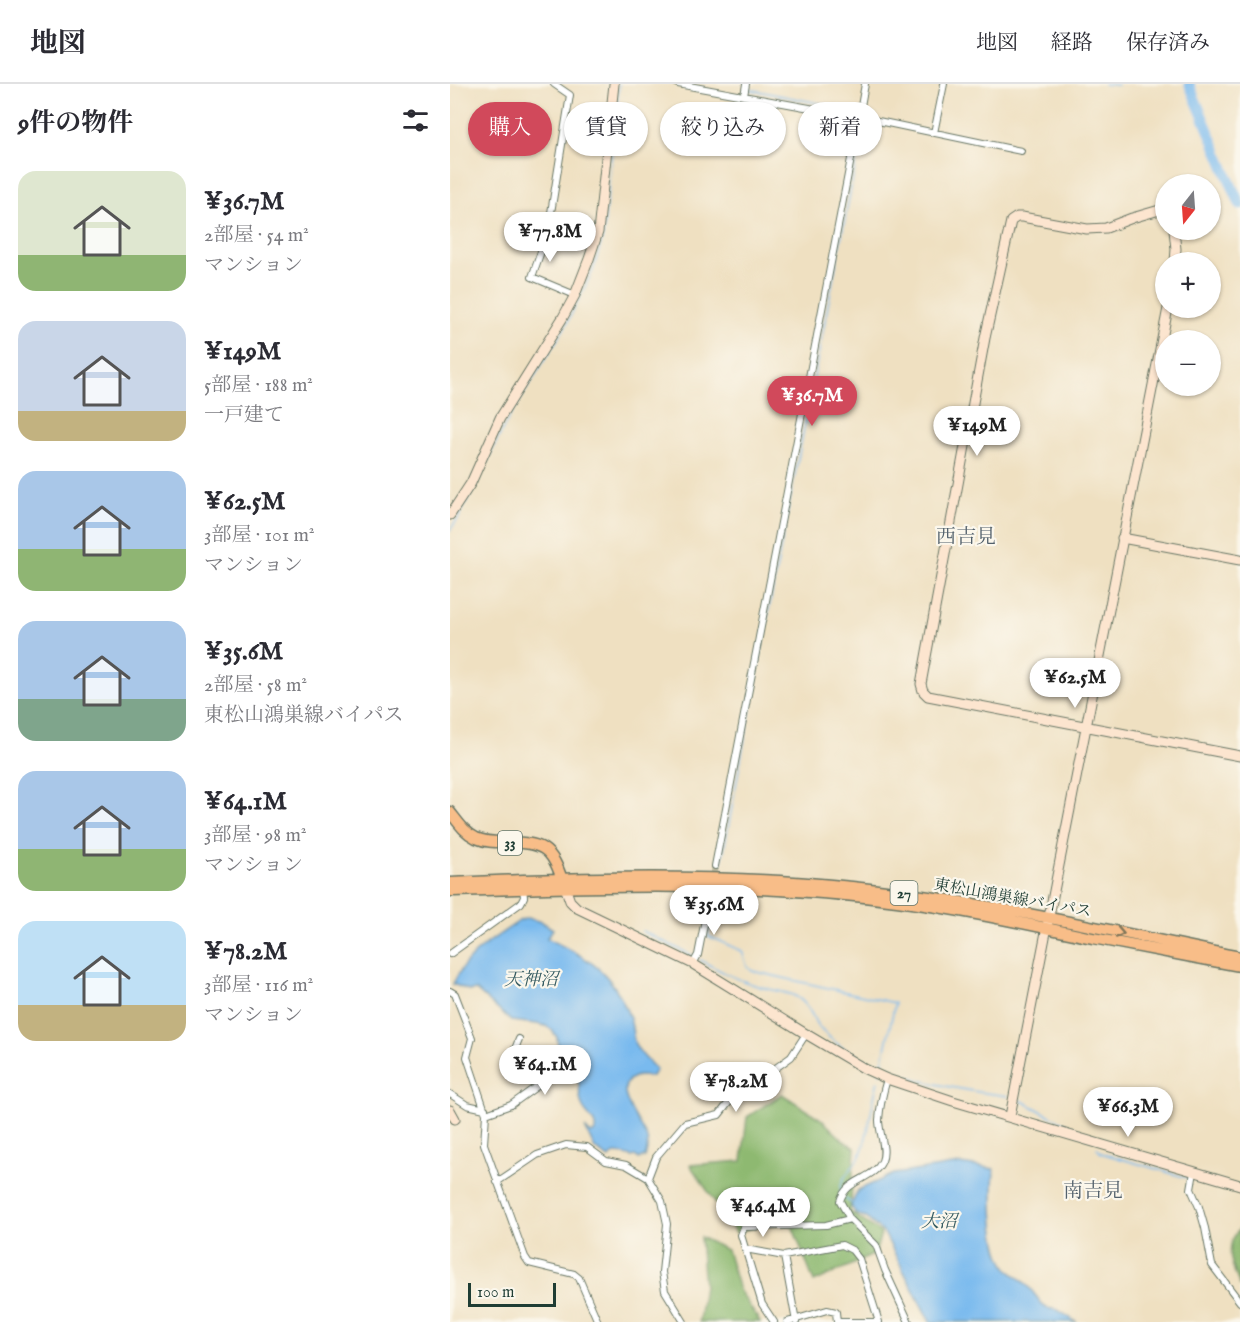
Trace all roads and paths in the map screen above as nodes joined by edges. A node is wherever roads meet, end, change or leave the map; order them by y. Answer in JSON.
{"nodes":[{"id":1,"x":554,"y":84,"type":"edge"},
{"id":2,"x":614,"y":84,"type":"edge"},
{"id":3,"x":678,"y":84,"type":"edge"},
{"id":4,"x":746,"y":84,"type":"edge"},
{"id":5,"x":865,"y":84,"type":"edge"},
{"id":6,"x":944,"y":84,"type":"edge"},
{"id":7,"x":744,"y":96,"type":"junction"},
{"id":8,"x":861,"y":102,"type":"edge"},
{"id":9,"x":798,"y":105,"type":"edge"},
{"id":10,"x":882,"y":121,"type":"edge"},
{"id":11,"x":934,"y":133,"type":"junction"},
{"id":12,"x":1022,"y":151,"type":"dead end"},
{"id":13,"x":851,"y":156,"type":"edge"},
{"id":14,"x":1155,"y":211,"type":"edge"},
{"id":15,"x":550,"y":219,"type":"junction"},
{"id":16,"x":597,"y":235,"type":"junction"},
{"id":17,"x":575,"y":295,"type":"junction"},
{"id":18,"x":1166,"y":318,"type":"edge"},
{"id":19,"x":450,"y":515,"type":"edge"},
{"id":20,"x":1122,"y":538,"type":"junction"},
{"id":21,"x":1240,"y":560,"type":"edge"},
{"id":22,"x":1085,"y":727,"type":"junction"},
{"id":23,"x":1240,"y":756,"type":"edge"},
{"id":24,"x":450,"y":812,"type":"edge"},
{"id":25,"x":715,"y":866,"type":"tunnel mouth"},
{"id":26,"x":450,"y":883,"type":"edge"},
{"id":27,"x":563,"y":883,"type":"junction"},
{"id":28,"x":523,"y":888,"type":"junction"},
{"id":29,"x":450,"y":891,"type":"edge"},
{"id":30,"x":709,"y":899,"type":"tunnel mouth"},
{"id":31,"x":1047,"y":923,"type":"junction"},
{"id":32,"x":450,"y":953,"type":"edge"},
{"id":33,"x":1240,"y":957,"type":"edge"},
{"id":34,"x":693,"y":964,"type":"junction"},
{"id":35,"x":1240,"y":966,"type":"edge"},
{"id":36,"x":450,"y":991,"type":"edge"},
{"id":37,"x":806,"y":1034,"type":"junction"},
{"id":38,"x":519,"y":1039,"type":"dead end"},
{"id":39,"x":887,"y":1079,"type":"junction"},
{"id":40,"x":450,"y":1094,"type":"edge"},
{"id":41,"x":450,"y":1110,"type":"edge"},
{"id":42,"x":485,"y":1111,"type":"junction"},
{"id":43,"x":1010,"y":1116,"type":"junction"},
{"id":44,"x":455,"y":1119,"type":"dead end"},
{"id":45,"x":1194,"y":1172,"type":"junction"},
{"id":46,"x":648,"y":1178,"type":"junction"},
{"id":47,"x":497,"y":1182,"type":"junction"},
{"id":48,"x":1240,"y":1185,"type":"edge"},
{"id":49,"x":850,"y":1219,"type":"junction"},
{"id":50,"x":745,"y":1249,"type":"junction"},
{"id":51,"x":784,"y":1256,"type":"junction"},
{"id":52,"x":1240,"y":1302,"type":"edge"},
{"id":53,"x":796,"y":1321,"type":"edge"},
{"id":54,"x":598,"y":1322,"type":"edge"},
{"id":55,"x":684,"y":1322,"type":"edge"},
{"id":56,"x":774,"y":1322,"type":"edge"},
{"id":57,"x":787,"y":1322,"type":"edge"},
{"id":58,"x":837,"y":1322,"type":"edge"},
{"id":59,"x":854,"y":1322,"type":"edge"},
{"id":60,"x":879,"y":1322,"type":"edge"},
{"id":61,"x":909,"y":1322,"type":"edge"}],
"edges":[{"from":1,"to":15,"type":"street"},
{"from":2,"to":16,"type":"street"},
{"from":3,"to":7,"type":"street"},
{"from":4,"to":7,"type":"street"},
{"from":5,"to":8,"type":"street"},
{"from":6,"to":11,"type":"street"},
{"from":7,"to":9,"type":"street"},
{"from":10,"to":11,"type":"street"},
{"from":11,"to":12,"type":"street"},
{"from":13,"to":25,"type":"street"},
{"from":14,"to":22,"type":"street"},
{"from":15,"to":16,"type":"street"},
{"from":15,"to":17,"type":"street"},
{"from":16,"to":17,"type":"street"},
{"from":17,"to":19,"type":"street"},
{"from":18,"to":20,"type":"street"},
{"from":20,"to":21,"type":"street"},
{"from":20,"to":22,"type":"street"},
{"from":22,"to":23,"type":"street"},
{"from":22,"to":31,"type":"street"},
{"from":24,"to":27,"type":"main road","number":"33"},
{"from":26,"to":27,"type":"main road","number":"27"},
{"from":27,"to":28,"type":"main road","number":"27"},
{"from":27,"to":31,"type":"main road","name":"東松山鴻巣線バイパス","number":"27"},
{"from":27,"to":34,"type":"street"},
{"from":28,"to":29,"type":"main road","number":"27"},
{"from":28,"to":32,"type":"street"},
{"from":30,"to":34,"type":"street"},
{"from":31,"to":33,"type":"main road","name":"東松山鴻巣線バイパス","number":"27","one_way":true},
{"from":31,"to":35,"type":"main road","name":"東松山鴻巣線バイパス","number":"27"},
{"from":31,"to":43,"type":"street"},
{"from":34,"to":37,"type":"street"},
{"from":36,"to":42,"type":"street"},
{"from":37,"to":39,"type":"street"},
{"from":37,"to":46,"type":"street"},
{"from":38,"to":42,"type":"street"},
{"from":39,"to":43,"type":"street"},
{"from":39,"to":49,"type":"street"},
{"from":40,"to":42,"type":"street"},
{"from":41,"to":44,"type":"street"},
{"from":42,"to":47,"type":"street"},
{"from":43,"to":45,"type":"street"},
{"from":45,"to":48,"type":"street"},
{"from":45,"to":52,"type":"street"},
{"from":46,"to":47,"type":"street"},
{"from":46,"to":55,"type":"street"},
{"from":47,"to":54,"type":"street"},
{"from":49,"to":50,"type":"street"},
{"from":49,"to":61,"type":"street"},
{"from":50,"to":51,"type":"street"},
{"from":50,"to":56,"type":"street"},
{"from":51,"to":53,"type":"street"},
{"from":51,"to":60,"type":"street"},
{"from":53,"to":57,"type":"street"},
{"from":53,"to":58,"type":"street"},
{"from":58,"to":59,"type":"street"},
{"from":59,"to":60,"type":"street"}]}
